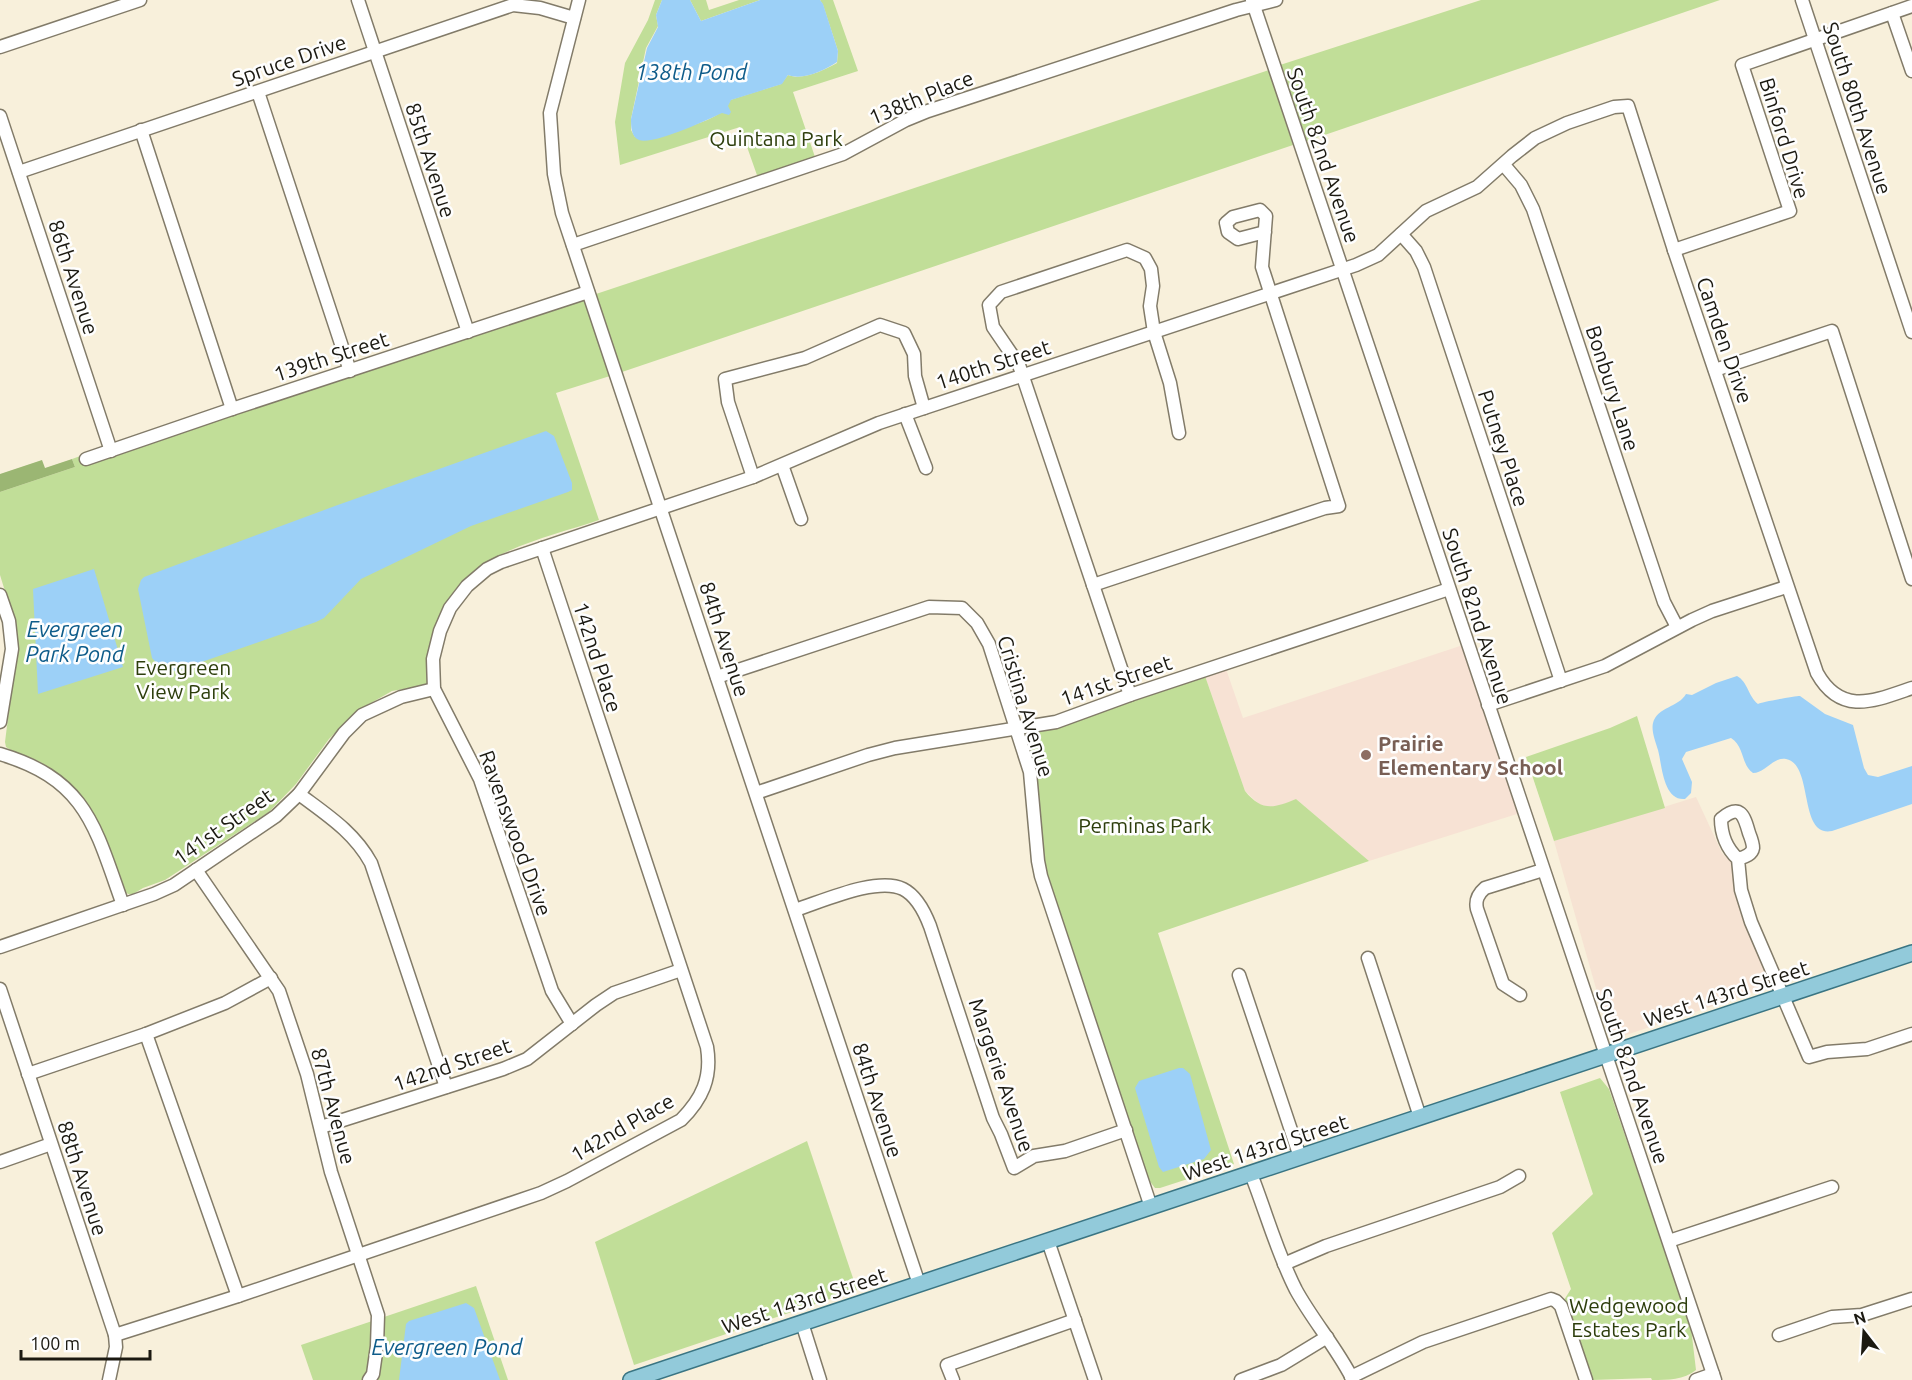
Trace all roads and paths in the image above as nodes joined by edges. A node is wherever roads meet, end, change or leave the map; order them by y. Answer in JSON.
{"nodes":[{"id":1,"x":140,"y":0,"type":"edge"},
{"id":2,"x":358,"y":0,"type":"edge"},
{"id":3,"x":579,"y":0,"type":"edge"},
{"id":4,"x":1276,"y":0,"type":"edge"},
{"id":5,"x":1802,"y":0,"type":"edge"},
{"id":6,"x":1252,"y":3,"type":"edge"},
{"id":7,"x":1912,"y":6,"type":"edge"},
{"id":8,"x":1892,"y":13,"type":"junction"},
{"id":9,"x":574,"y":18,"type":"junction"},
{"id":10,"x":1815,"y":39,"type":"junction"},
{"id":11,"x":0,"y":47,"type":"edge"},
{"id":12,"x":375,"y":51,"type":"junction"},
{"id":13,"x":1912,"y":71,"type":"edge"},
{"id":14,"x":258,"y":92,"type":"junction"},
{"id":15,"x":0,"y":116,"type":"edge"},
{"id":16,"x":141,"y":130,"type":"junction"},
{"id":17,"x":1504,"y":165,"type":"junction"},
{"id":18,"x":19,"y":172,"type":"junction"},
{"id":19,"x":1265,"y":232,"type":"junction"},
{"id":20,"x":1401,"y":234,"type":"junction"},
{"id":21,"x":573,"y":245,"type":"junction"},
{"id":22,"x":1674,"y":250,"type":"junction"},
{"id":23,"x":1342,"y":270,"type":"junction"},
{"id":24,"x":588,"y":292,"type":"junction"},
{"id":25,"x":1270,"y":294,"type":"junction"},
{"id":26,"x":468,"y":332,"type":"junction"},
{"id":27,"x":1154,"y":332,"type":"junction"},
{"id":28,"x":1912,"y":332,"type":"edge"},
{"id":29,"x":1714,"y":370,"type":"junction"},
{"id":30,"x":350,"y":371,"type":"junction"},
{"id":31,"x":1023,"y":375,"type":"junction"},
{"id":32,"x":924,"y":408,"type":"junction"},
{"id":33,"x":232,"y":409,"type":"junction"},
{"id":34,"x":905,"y":414,"type":"junction"},
{"id":35,"x":1179,"y":433,"type":"dead end"},
{"id":36,"x":111,"y":451,"type":"junction"},
{"id":37,"x":87,"y":459,"type":"dead end"},
{"id":38,"x":782,"y":465,"type":"junction"},
{"id":39,"x":926,"y":468,"type":"dead end"},
{"id":40,"x":753,"y":477,"type":"junction"},
{"id":41,"x":661,"y":508,"type":"junction"},
{"id":42,"x":801,"y":519,"type":"dead end"},
{"id":43,"x":542,"y":548,"type":"junction"},
{"id":44,"x":1912,"y":579,"type":"edge"},
{"id":45,"x":1093,"y":585,"type":"junction"},
{"id":46,"x":1786,"y":587,"type":"junction"},
{"id":47,"x":1449,"y":589,"type":"junction"},
{"id":48,"x":0,"y":595,"type":"edge"},
{"id":49,"x":1677,"y":627,"type":"junction"},
{"id":50,"x":717,"y":676,"type":"junction"},
{"id":51,"x":1561,"y":681,"type":"junction"},
{"id":52,"x":1912,"y":688,"type":"edge"},
{"id":53,"x":434,"y":689,"type":"junction"},
{"id":54,"x":1130,"y":695,"type":"junction"},
{"id":55,"x":1488,"y":705,"type":"junction"},
{"id":56,"x":0,"y":722,"type":"edge"},
{"id":57,"x":1016,"y":727,"type":"junction"},
{"id":58,"x":0,"y":754,"type":"edge"},
{"id":59,"x":756,"y":793,"type":"junction"},
{"id":60,"x":299,"y":794,"type":"junction"},
{"id":61,"x":1738,"y":859,"type":"junction"},
{"id":62,"x":196,"y":870,"type":"junction"},
{"id":63,"x":1543,"y":870,"type":"junction"},
{"id":64,"x":123,"y":905,"type":"junction"},
{"id":65,"x":795,"y":910,"type":"junction"},
{"id":66,"x":0,"y":947,"type":"edge"},
{"id":67,"x":1912,"y":953,"type":"edge"},
{"id":68,"x":1368,"y":958,"type":"dead end"},
{"id":69,"x":681,"y":970,"type":"junction"},
{"id":70,"x":1239,"y":975,"type":"dead end"},
{"id":71,"x":272,"y":978,"type":"junction"},
{"id":72,"x":0,"y":990,"type":"edge"},
{"id":73,"x":1520,"y":995,"type":"dead end"},
{"id":74,"x":1783,"y":996,"type":"junction"},
{"id":75,"x":572,"y":1024,"type":"junction"},
{"id":76,"x":146,"y":1034,"type":"junction"},
{"id":77,"x":1912,"y":1034,"type":"edge"},
{"id":78,"x":1605,"y":1056,"type":"junction"},
{"id":79,"x":28,"y":1074,"type":"junction"},
{"id":80,"x":446,"y":1087,"type":"junction"},
{"id":81,"x":1420,"y":1117,"type":"junction"},
{"id":82,"x":321,"y":1127,"type":"junction"},
{"id":83,"x":1126,"y":1130,"type":"junction"},
{"id":84,"x":51,"y":1144,"type":"junction"},
{"id":85,"x":1300,"y":1157,"type":"junction"},
{"id":86,"x":0,"y":1162,"type":"edge"},
{"id":87,"x":1251,"y":1174,"type":"junction"},
{"id":88,"x":1519,"y":1176,"type":"dead end"},
{"id":89,"x":1832,"y":1187,"type":"dead end"},
{"id":90,"x":1151,"y":1207,"type":"junction"},
{"id":91,"x":1048,"y":1241,"type":"junction"},
{"id":92,"x":1669,"y":1241,"type":"junction"},
{"id":93,"x":359,"y":1255,"type":"junction"},
{"id":94,"x":1284,"y":1264,"type":"junction"},
{"id":95,"x":919,"y":1284,"type":"junction"},
{"id":96,"x":238,"y":1296,"type":"junction"},
{"id":97,"x":1912,"y":1299,"type":"edge"},
{"id":98,"x":1075,"y":1320,"type":"junction"},
{"id":99,"x":801,"y":1323,"type":"junction"},
{"id":100,"x":115,"y":1335,"type":"junction"},
{"id":101,"x":1779,"y":1335,"type":"dead end"},
{"id":102,"x":1327,"y":1337,"type":"junction"},
{"id":103,"x":1714,"y":1377,"type":"edge"},
{"id":104,"x":372,"y":1378,"type":"edge"},
{"id":105,"x":1352,"y":1378,"type":"edge"},
{"id":106,"x":109,"y":1380,"type":"edge"},
{"id":107,"x":631,"y":1380,"type":"edge"},
{"id":108,"x":820,"y":1380,"type":"edge"},
{"id":109,"x":953,"y":1380,"type":"edge"},
{"id":110,"x":1095,"y":1380,"type":"edge"},
{"id":111,"x":1241,"y":1380,"type":"edge"},
{"id":112,"x":1586,"y":1380,"type":"edge"},
{"id":113,"x":1696,"y":1380,"type":"edge"}],
"edges":[{"from":1,"to":11,"type":"street"},
{"from":2,"to":12,"type":"street","name":"85th Avenue"},
{"from":3,"to":9,"type":"street","name":"84th Avenue"},
{"from":4,"to":6,"type":"street","name":"138th Place"},
{"from":5,"to":10,"type":"street","name":"South 80th Avenue"},
{"from":6,"to":21,"type":"street","name":"138th Place"},
{"from":6,"to":23,"type":"street","name":"South 82nd Avenue"},
{"from":7,"to":8,"type":"street","name":"Binford Drive"},
{"from":8,"to":10,"type":"street","name":"Binford Drive"},
{"from":8,"to":13,"type":"street"},
{"from":9,"to":12,"type":"street","name":"Spruce Drive"},
{"from":9,"to":21,"type":"street","name":"84th Avenue"},
{"from":10,"to":22,"type":"street","name":"Binford Drive"},
{"from":10,"to":28,"type":"street","name":"South 80th Avenue"},
{"from":12,"to":14,"type":"street","name":"Spruce Drive"},
{"from":12,"to":26,"type":"street","name":"85th Avenue"},
{"from":14,"to":16,"type":"street","name":"Spruce Drive"},
{"from":14,"to":30,"type":"street"},
{"from":15,"to":18,"type":"street","name":"86th Avenue"},
{"from":16,"to":18,"type":"street","name":"Spruce Drive"},
{"from":16,"to":33,"type":"street"},
{"from":17,"to":20,"type":"street"},
{"from":17,"to":22,"type":"street","name":"Camden Drive"},
{"from":17,"to":49,"type":"street","name":"Bonbury Lane"},
{"from":18,"to":36,"type":"street","name":"86th Avenue"},
{"from":19,"to":19,"type":"street"},
{"from":19,"to":25,"type":"street"},
{"from":20,"to":23,"type":"street"},
{"from":20,"to":51,"type":"street","name":"Putney Place"},
{"from":21,"to":24,"type":"street","name":"84th Avenue"},
{"from":22,"to":29,"type":"street","name":"Camden Drive"},
{"from":23,"to":25,"type":"street","name":"140th Street"},
{"from":23,"to":47,"type":"street","name":"South 82nd Avenue"},
{"from":24,"to":26,"type":"street","name":"139th Street"},
{"from":24,"to":41,"type":"street","name":"84th Avenue"},
{"from":25,"to":27,"type":"street","name":"140th Street"},
{"from":25,"to":45,"type":"street"},
{"from":26,"to":30,"type":"street","name":"139th Street"},
{"from":27,"to":31,"type":"street","name":"140th Street"},
{"from":27,"to":31,"type":"street"},
{"from":27,"to":35,"type":"street"},
{"from":29,"to":44,"type":"street"},
{"from":29,"to":46,"type":"street","name":"Camden Drive"},
{"from":30,"to":33,"type":"street","name":"139th Street"},
{"from":31,"to":32,"type":"street","name":"140th Street"},
{"from":31,"to":45,"type":"street"},
{"from":32,"to":34,"type":"street","name":"140th Street"},
{"from":32,"to":40,"type":"street"},
{"from":33,"to":36,"type":"street","name":"139th Street"},
{"from":34,"to":38,"type":"street","name":"140th Street"},
{"from":34,"to":39,"type":"street"},
{"from":36,"to":37,"type":"street","name":"139th Street"},
{"from":38,"to":40,"type":"street","name":"140th Street"},
{"from":38,"to":42,"type":"street"},
{"from":40,"to":41,"type":"street","name":"140th Street"},
{"from":41,"to":43,"type":"street","name":"Ravenswood Drive"},
{"from":41,"to":50,"type":"street","name":"84th Avenue"},
{"from":43,"to":53,"type":"street","name":"Ravenswood Drive"},
{"from":43,"to":69,"type":"street","name":"142nd Place"},
{"from":45,"to":54,"type":"street"},
{"from":46,"to":49,"type":"street"},
{"from":46,"to":52,"type":"street","name":"Camden Drive"},
{"from":47,"to":54,"type":"street","name":"141st Street"},
{"from":47,"to":55,"type":"street","name":"South 82nd Avenue"},
{"from":48,"to":56,"type":"street"},
{"from":49,"to":51,"type":"street"},
{"from":50,"to":57,"type":"street","name":"Cristina Avenue"},
{"from":50,"to":59,"type":"street","name":"84th Avenue"},
{"from":51,"to":55,"type":"street"},
{"from":53,"to":60,"type":"street","name":"141st Street"},
{"from":53,"to":75,"type":"street","name":"Ravenswood Drive"},
{"from":54,"to":57,"type":"street","name":"141st Street"},
{"from":55,"to":63,"type":"street","name":"South 82nd Avenue"},
{"from":57,"to":59,"type":"street","name":"141st Street"},
{"from":57,"to":83,"type":"street","name":"Cristina Avenue"},
{"from":58,"to":64,"type":"street"},
{"from":59,"to":65,"type":"street","name":"84th Avenue"},
{"from":60,"to":62,"type":"street","name":"141st Street"},
{"from":60,"to":80,"type":"street"},
{"from":61,"to":61,"type":"street"},
{"from":61,"to":74,"type":"street"},
{"from":62,"to":64,"type":"street","name":"141st Street"},
{"from":62,"to":71,"type":"street","name":"87th Avenue"},
{"from":63,"to":73,"type":"street"},
{"from":63,"to":78,"type":"street","name":"South 82nd Avenue"},
{"from":64,"to":66,"type":"street","name":"141st Street"},
{"from":65,"to":83,"type":"street","name":"Margerie Avenue"},
{"from":65,"to":95,"type":"street","name":"84th Avenue"},
{"from":67,"to":74,"type":"main road","name":"West 143rd Street"},
{"from":68,"to":81,"type":"street"},
{"from":69,"to":75,"type":"street","name":"142nd Street"},
{"from":69,"to":93,"type":"street","name":"142nd Place"},
{"from":70,"to":85,"type":"street"},
{"from":71,"to":76,"type":"street"},
{"from":71,"to":82,"type":"street","name":"87th Avenue"},
{"from":72,"to":79,"type":"street","name":"88th Avenue"},
{"from":74,"to":77,"type":"street"},
{"from":74,"to":78,"type":"main road","name":"West 143rd Street"},
{"from":75,"to":80,"type":"street","name":"142nd Street"},
{"from":76,"to":79,"type":"street"},
{"from":76,"to":96,"type":"street"},
{"from":78,"to":81,"type":"main road","name":"West 143rd Street"},
{"from":78,"to":92,"type":"street","name":"South 82nd Avenue"},
{"from":79,"to":84,"type":"street","name":"88th Avenue"},
{"from":80,"to":82,"type":"street","name":"142nd Street"},
{"from":81,"to":85,"type":"main road","name":"West 143rd Street"},
{"from":82,"to":93,"type":"street","name":"87th Avenue"},
{"from":83,"to":90,"type":"street","name":"Cristina Avenue"},
{"from":84,"to":86,"type":"street"},
{"from":84,"to":100,"type":"street","name":"88th Avenue"},
{"from":85,"to":87,"type":"main road","name":"West 143rd Street"},
{"from":87,"to":90,"type":"main road","name":"West 143rd Street"},
{"from":87,"to":94,"type":"street"},
{"from":88,"to":94,"type":"street"},
{"from":89,"to":92,"type":"street"},
{"from":90,"to":91,"type":"main road","name":"West 143rd Street"},
{"from":91,"to":95,"type":"main road","name":"West 143rd Street"},
{"from":91,"to":98,"type":"street"},
{"from":92,"to":103,"type":"street","name":"South 82nd Avenue"},
{"from":93,"to":96,"type":"street","name":"142nd Place"},
{"from":93,"to":104,"type":"street","name":"87th Avenue"},
{"from":94,"to":102,"type":"street"},
{"from":95,"to":99,"type":"main road","name":"West 143rd Street"},
{"from":96,"to":100,"type":"street","name":"142nd Place"},
{"from":97,"to":101,"type":"street"},
{"from":98,"to":109,"type":"street"},
{"from":98,"to":110,"type":"street"},
{"from":99,"to":107,"type":"main road","name":"West 143rd Street"},
{"from":99,"to":108,"type":"street"},
{"from":100,"to":106,"type":"street","name":"88th Avenue"},
{"from":102,"to":105,"type":"street"},
{"from":102,"to":111,"type":"street"},
{"from":103,"to":113,"type":"street"},
{"from":105,"to":112,"type":"street"}]}
